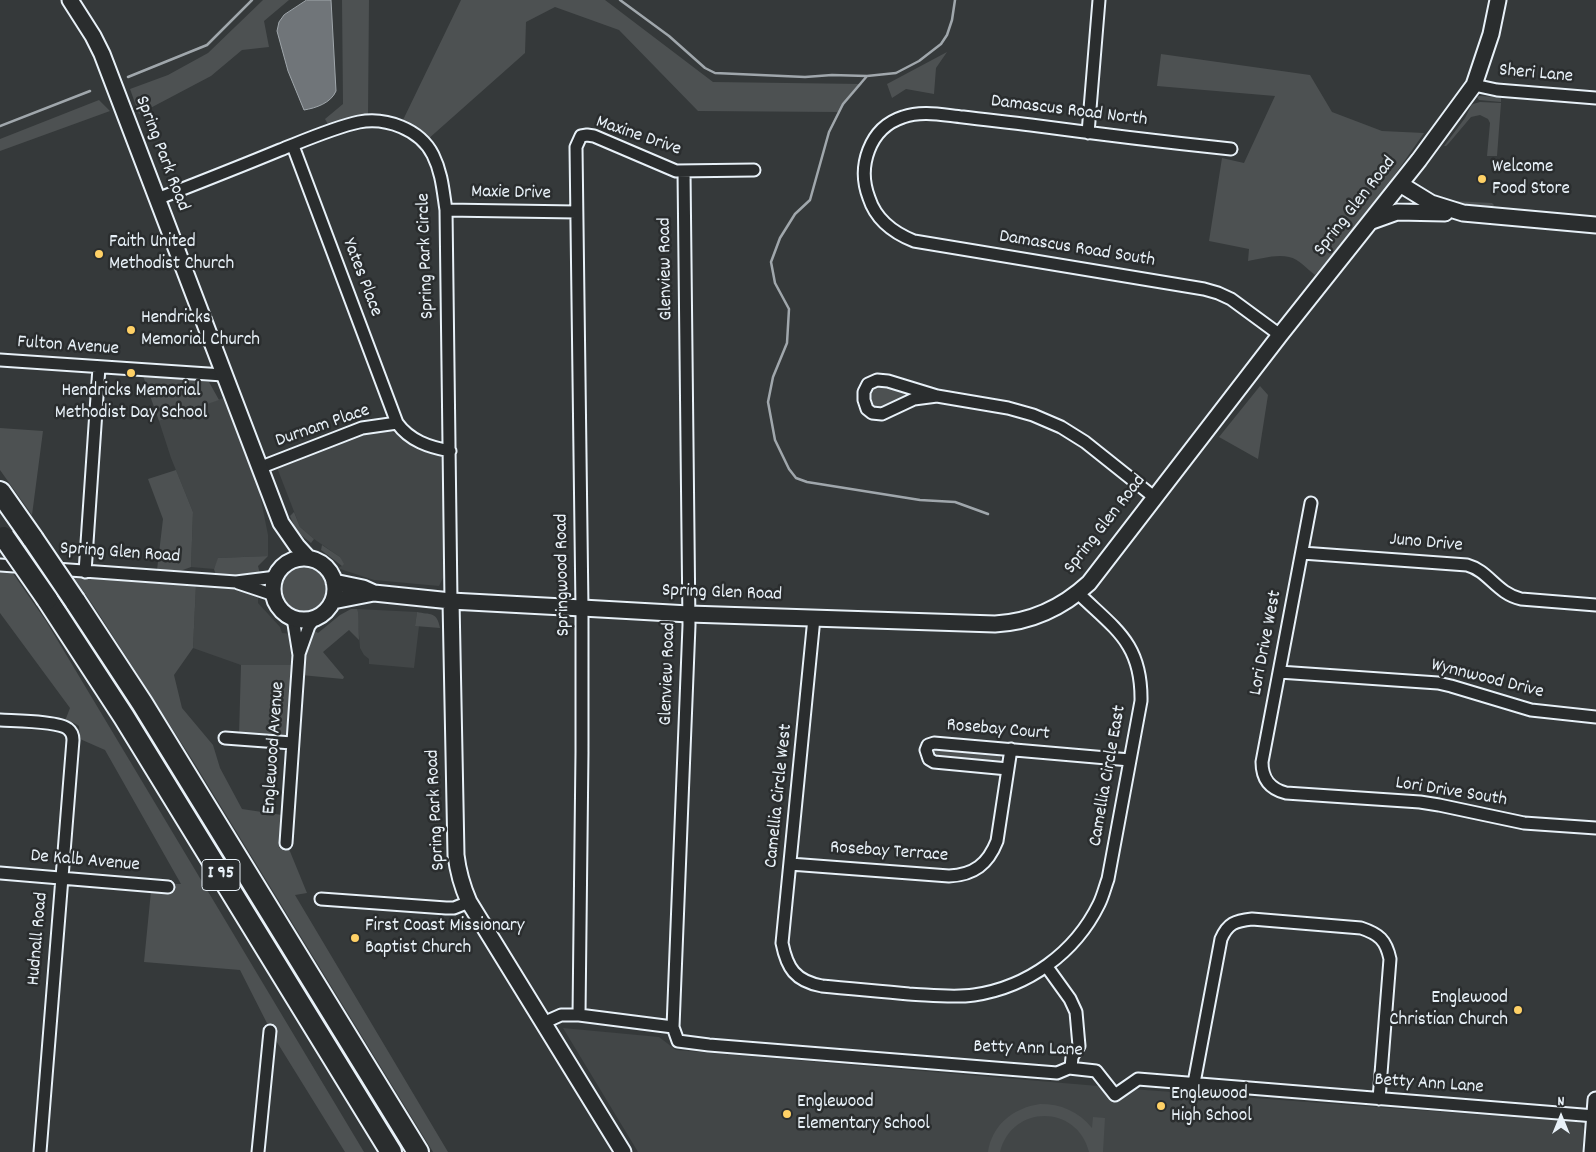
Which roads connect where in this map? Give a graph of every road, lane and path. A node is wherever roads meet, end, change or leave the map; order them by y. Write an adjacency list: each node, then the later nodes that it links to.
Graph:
1 (70, 0): 13 (street, Spring Park Road)
2 (1099, 0): 6 (street)
3 (1498, 0): 4 (street, Spring Glen Road)
4 (1474, 86): 5 (street, Sheri Lane); 12 (street, Spring Glen Road)
5 (1596, 98)
6 (1088, 133): 9 (street, Damascus Road North); 14 (street, Damascus Road North)
7 (580, 136): 11 (street, Maxine Drive); 16 (street, Springwood Road)
8 (293, 146): 13 (street, Spring Park Circle); 15 (street, Spring Park Circle); 25 (street, Yates Place)
9 (1231, 150)
10 (754, 170): 11 (street, Maxine Drive)
11 (684, 171): 48 (street, Glenview Road)
12 (1400, 184): 17 (street); 18 (street, Spring Glen Road)
13 (157, 199): 23 (street, Spring Park Road)
14 (871, 204): 20 (street, Damascus Road South)
15 (446, 210): 16 (street, Maxie Drive); 26 (street, Spring Park Circle)
16 (576, 212): 47 (street, Springwood Road)
17 (1463, 213): 18 (street); 19 (street)
18 (1371, 222): 20 (street, Spring Glen Road)
19 (1596, 225)
20 (1280, 335): 29 (street, Spring Glen Road)
21 (0, 360): 22 (street, Fulton Avenue)
22 (99, 367): 23 (street, Fulton Avenue); 37 (street)
23 (223, 375): 27 (street, Spring Park Road)
24 (937, 396): 24 (street); 29 (street)
25 (396, 423): 26 (street, Durnam Place); 27 (street, Durnam Place)
26 (450, 451): 45 (street, Spring Park Circle)
27 (259, 468): 31 (street, Spring Park Road)
28 (0, 492): 84 (highway, I 95, bridge)
29 (1154, 497): 42 (street, Spring Glen Road)
30 (1311, 503): 33 (street, Lori Drive West)
31 (281, 523): 34 (street, Spring Park Road); 35 (street, Spring Park Road)
32 (2, 534): 83 (highway, I 95, bridge)
33 (1302, 553): 46 (street, Juno Drive); 53 (street, Lori Drive West)
34 (308, 558): 35 (street); 40 (street)
35 (286, 564): 38 (street)
36 (0, 565): 37 (street, Spring Glen Road)
37 (84, 572): 39 (street, Spring Glen Road)
38 (276, 577): 39 (street, Spring Glen Road); 43 (street)
39 (236, 582): 43 (street, Spring Glen Road)
40 (334, 582): 41 (street, Spring Glen Road); 44 (street)
41 (374, 593): 44 (street, Spring Glen Road); 45 (street, Spring Glen Road)
42 (1078, 593): 51 (street, Spring Glen Road); 59 (street, Camellia Circle East)
43 (274, 596): 49 (street)
44 (333, 601): 50 (street)
45 (451, 601): 47 (street, Spring Glen Road); 69 (street, Spring Park Road)
46 (1596, 605)
47 (582, 608): 48 (street, Spring Glen Road); 72 (street, Springwood Road)
48 (689, 614): 51 (street, Spring Glen Road); 74 (street, Glenview Road)
49 (293, 618): 50 (street); 52 (street, Englewood Avenue)
50 (315, 618): 52 (street, Englewood Avenue)
51 (814, 618): 64 (street, Camellia Circle West)
52 (299, 655): 57 (street, Englewood Avenue)
53 (1279, 672): 54 (street, Wynnwood Drive); 61 (street, Lori Drive West)
54 (1596, 717)
55 (0, 720): 66 (street, Hudnall Road)
56 (225, 738): 57 (street)
57 (292, 743): 63 (street, Englewood Avenue)
58 (1011, 749): 59 (street, Rosebay Court); 60 (street, Rosebay Terrace); 60 (street, Rosebay Court)
59 (1130, 760): 70 (street, Camellia Circle East)
60 (1008, 768): 64 (street, Rosebay Terrace)
61 (1271, 786): 62 (street, Lori Drive South)
62 (1596, 828)
63 (286, 843)
64 (790, 864): 71 (street, Camellia Circle West)
65 (0, 873): 66 (street, De Kalb Avenue)
66 (62, 878): 67 (street, De Kalb Avenue); 81 (street, Hudnall Road)
67 (168, 886)
68 (321, 899): 69 (street)
69 (469, 902): 73 (street, Spring Park Road)
70 (1047, 967): 71 (street, Camellia Circle East); 76 (street)
71 (795, 974)
72 (579, 1016): 73 (street); 74 (street)
73 (543, 1023): 85 (street, Spring Park Road)
74 (673, 1027): 76 (street, Betty Ann Lane)
75 (270, 1031): 82 (street)
76 (1071, 1068): 77 (street, Betty Ann Lane)
77 (1194, 1083): 78 (street, Betty Ann Lane); 78 (street)
78 (1379, 1099): 80 (street, Betty Ann Lane)
79 (1596, 1100): 80 (street)
80 (1595, 1116): 86 (street)
81 (40, 1152)
82 (258, 1152)
83 (391, 1152)
84 (418, 1152)
85 (623, 1152)
86 (1592, 1152)

